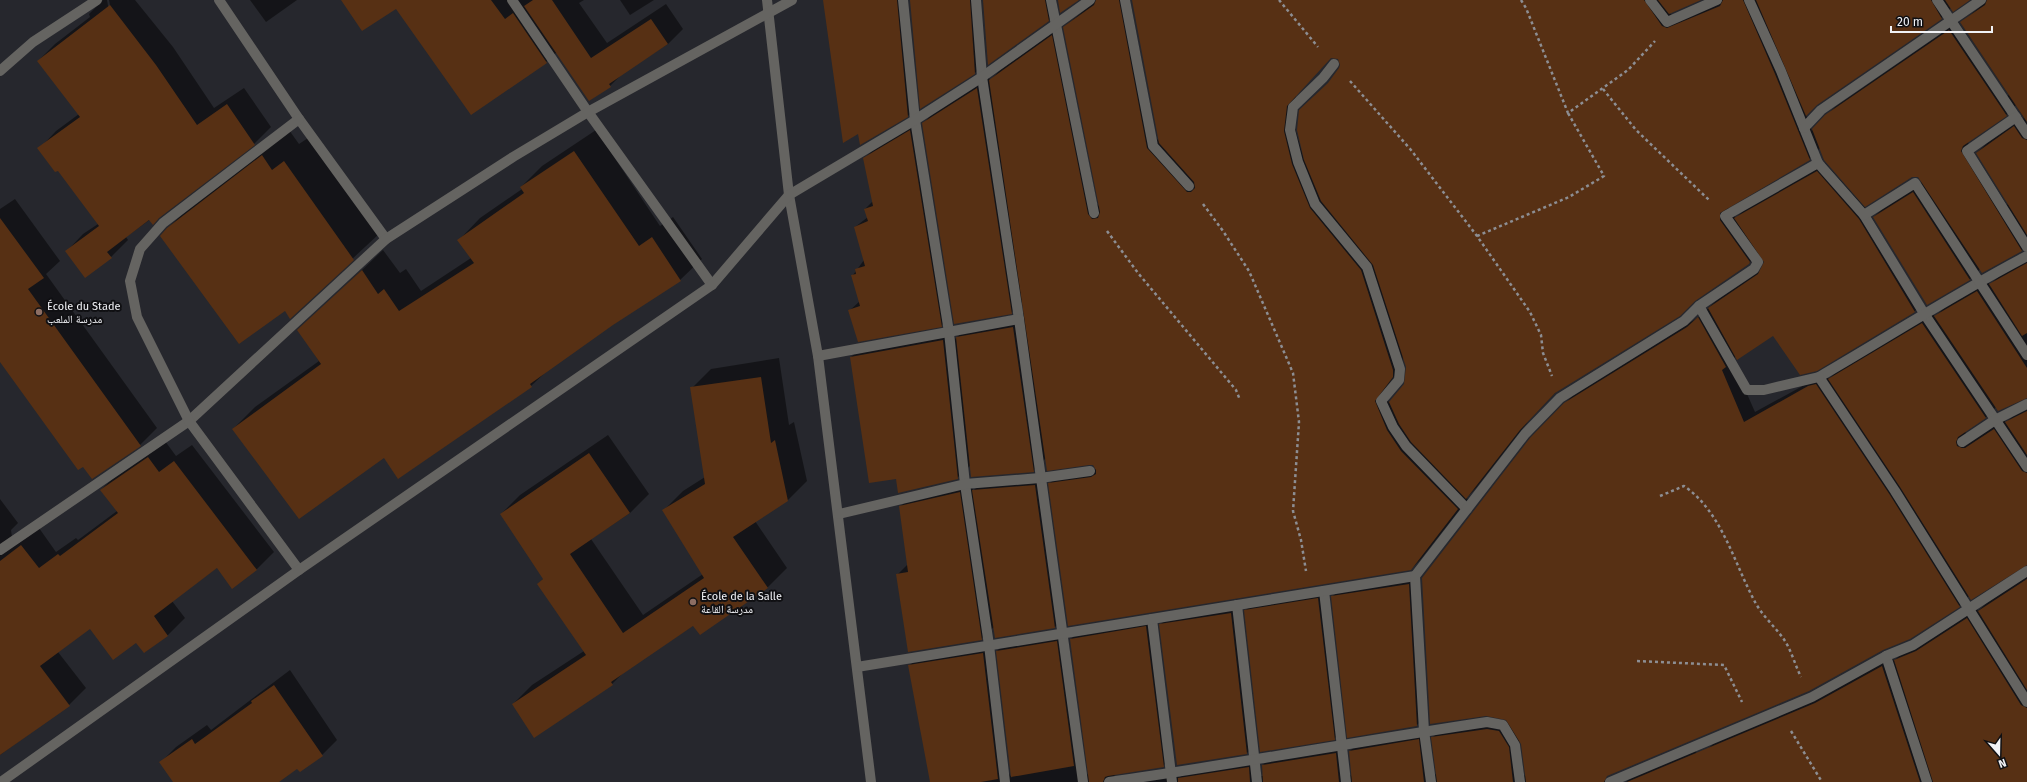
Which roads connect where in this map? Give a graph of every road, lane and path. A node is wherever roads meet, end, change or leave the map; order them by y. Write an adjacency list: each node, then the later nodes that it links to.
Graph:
1 (97, 0): 23 (street)
2 (219, 0): 29 (street)
3 (512, 0): 26 (street)
4 (767, 0): 18 (street)
5 (792, 0): 18 (street)
6 (903, 0): 30 (street)
7 (976, 0): 24 (street)
8 (1051, 0): 21 (street)
9 (1090, 0): 21 (street)
10 (1125, 0): 34 (street)
11 (1279, 0): 22 (path)
12 (1521, 0): 27 (path)
13 (1650, 0): 20 (street)
14 (1717, 0): 20 (street)
15 (1749, 0): 31 (street)
16 (1937, 0): 19 (street)
17 (1981, 0): 19 (street)
18 (769, 12): 26 (street); 35 (street)
19 (1951, 21): 28 (street); 31 (street)
20 (1667, 22): 25 (path)
21 (1054, 25): 24 (street); 36 (street)
22 (1334, 64): 39 (path); 63 (street)
23 (0, 71)
24 (982, 77): 30 (street); 47 (street)
25 (1603, 89): 27 (path); 38 (path)
26 (588, 112): 40 (street); 44 (street)
27 (1568, 113): 39 (path)
28 (2016, 117): 32 (street); 41 (street)
29 (299, 119): 40 (street); 56 (street)
30 (915, 120): 35 (street); 48 (street)
31 (1804, 128): 33 (street)
32 (2027, 134)
33 (1818, 163): 37 (street); 38 (street)
34 (1189, 186): 70 (path)
35 (789, 195): 44 (street); 50 (street)
36 (1094, 212): 53 (path)
37 (1864, 215): 43 (street); 46 (street)
38 (1725, 216): 45 (street)
39 (1477, 236): 52 (path)
40 (386, 239): 56 (street)
41 (2027, 247)
42 (2027, 256): 43 (street)
43 (1978, 282): 46 (street); 49 (street)
44 (712, 285): 66 (street)
45 (1699, 306): 51 (street); 52 (street)
46 (1925, 315): 51 (street); 55 (street)
47 (1019, 319): 48 (street); 60 (street)
48 (949, 332): 50 (street); 61 (street)
49 (2027, 355)
50 (818, 356): 64 (street)
51 (1819, 377): 72 (street)
52 (1560, 398): 63 (street)
53 (1240, 400)
54 (2027, 404): 55 (street)
55 (1995, 420): 57 (street); 58 (street)
56 (189, 421): 65 (street); 66 (street)
57 (1962, 442)
58 (2027, 467)
59 (1090, 471): 60 (street)
60 (1040, 478): 61 (street); 74 (street)
61 (965, 484): 64 (street); 75 (street)
62 (1660, 496): 79 (path)
63 (1467, 509): 68 (street)
64 (838, 514): 78 (street)
65 (0, 550)
66 (299, 570): 87 (street)
67 (2027, 571): 72 (street)
68 (1415, 576): 69 (street); 83 (street)
69 (1324, 591): 70 (street); 84 (street)
70 (1309, 593): 71 (street)
71 (1237, 605): 73 (street); 85 (street)
72 (1969, 609): 76 (street); 80 (street)
73 (1152, 619): 74 (street); 86 (street)
74 (1063, 633): 75 (street); 90 (street)
75 (989, 645): 78 (street); 89 (street)
76 (1886, 656): 79 (street); 98 (street)
77 (1637, 661): 82 (path)
78 (857, 666): 88 (street)
79 (1812, 697): 81 (street)
80 (2027, 702)
81 (1778, 711): 82 (street); 97 (path)
82 (1752, 722): 96 (street)
83 (1424, 731): 84 (street); 94 (street); 95 (street)
84 (1341, 744): 85 (street); 93 (street)
85 (1255, 760): 86 (street); 92 (street)
86 (1171, 778): 91 (street)
87 (1, 782)
88 (871, 782)
89 (1005, 782)
90 (1083, 782)
91 (1109, 782)
92 (1258, 782)
93 (1346, 782)
94 (1431, 782)
95 (1520, 782)
96 (1610, 782)
97 (1822, 782)
98 (1928, 782)

